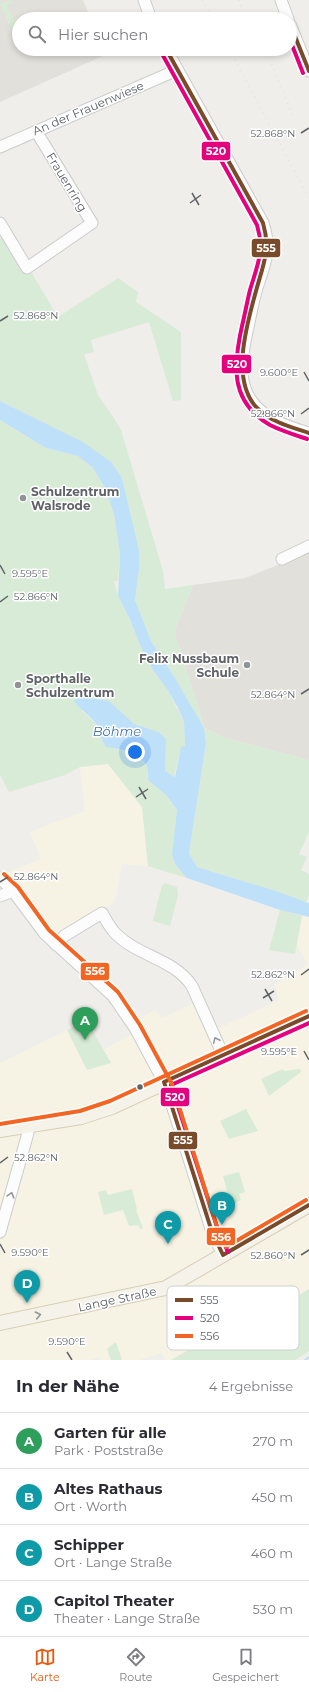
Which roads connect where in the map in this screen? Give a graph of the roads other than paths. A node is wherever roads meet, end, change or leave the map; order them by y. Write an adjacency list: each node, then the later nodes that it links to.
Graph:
1 (144, 0): 3 (street)
2 (281, 0): 4 (street)
3 (148, 12)
4 (285, 12)
5 (297, 41): 8 (street)
6 (170, 56): 7 (street)
7 (177, 70): 9 (street, An der Frauenwiese); 12 (street)
8 (309, 71)
9 (36, 131): 10 (street, An der Frauenwiese); 11 (street, Frauenring)
10 (0, 147)
11 (0, 223)
12 (309, 433)
13 (309, 546): 14 (street)
14 (282, 559)
15 (0, 878): 16 (street)
16 (13, 891): 17 (street); 18 (street)
17 (0, 896)
18 (56, 945): 20 (street, one-way to 18); 21 (street)
19 (309, 1016): 20 (main road)
20 (223, 1055): 21 (main road)
21 (164, 1082): 22 (main road); 26 (street)
22 (27, 1126): 23 (main road); 25 (street, one-way to 22)
23 (0, 1130)
24 (309, 1205): 26 (main road, Lange Straße)
25 (0, 1232)
26 (223, 1255): 28 (main road, Lange Straße, one-way to 26)
27 (167, 1286): 29 (main road, Lange Straße, one-way to 27)
28 (167, 1286)
29 (0, 1324)

